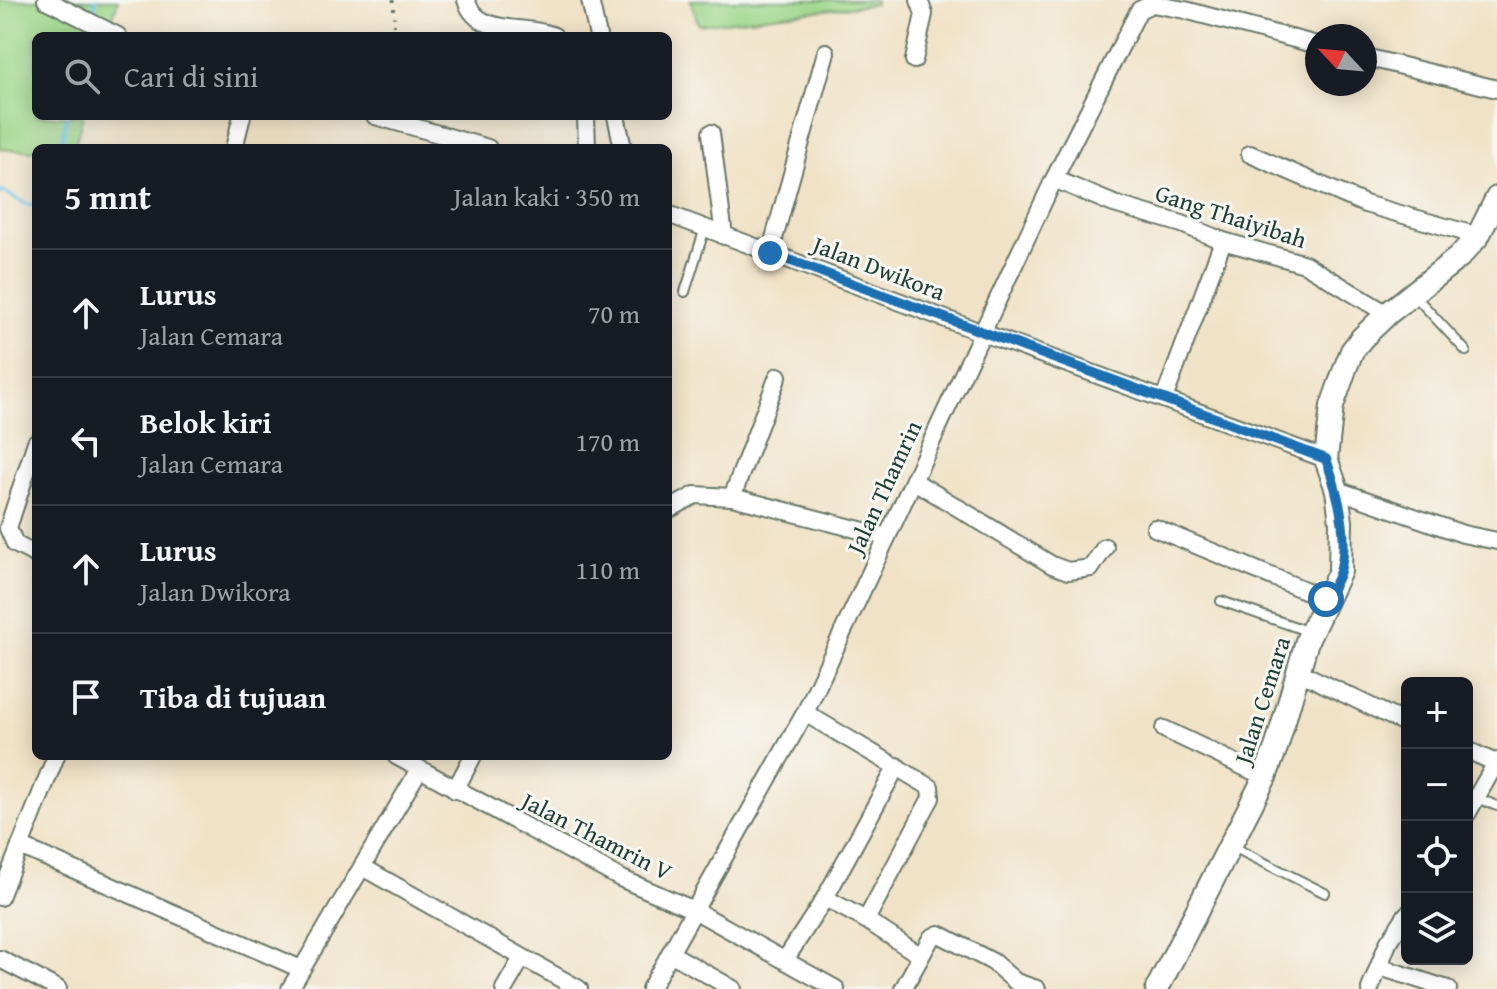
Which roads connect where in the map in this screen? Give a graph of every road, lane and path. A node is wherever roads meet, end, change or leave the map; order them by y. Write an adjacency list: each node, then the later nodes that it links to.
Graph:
1 (46, 0): 8 (street)
2 (393, 0): 9 (path)
3 (466, 0): 10 (street)
4 (590, 0): 11 (street)
5 (919, 0): 14 (street)
6 (1148, 2): 7 (street, Jalan Thamrin); 27 (street, Jalan Thamrin)
7 (1185, 5): 12 (street, Jalan Thamrin)
8 (110, 32)
9 (395, 32)
10 (544, 32)
11 (597, 32)
12 (1305, 41)
13 (826, 52): 34 (street)
14 (914, 60)
15 (1377, 60): 16 (street)
16 (1497, 89)
17 (241, 120): 22 (street)
18 (389, 120): 23 (street)
19 (586, 120): 24 (street)
20 (617, 120): 25 (street)
21 (711, 133): 31 (street)
22 (235, 144)
23 (474, 144)
24 (587, 144)
25 (622, 144)
26 (1250, 154): 32 (street)
27 (1054, 179): 33 (street, Gang Thaiyibah); 38 (street, Jalan Thamrin)
28 (1497, 198): 32 (street, Jalan Cemara)
29 (672, 216): 30 (street, Jalan Dwikora)
30 (705, 228): 31 (street, Jalan Dwikora); 35 (lane)
31 (724, 236): 34 (street, Jalan Dwikora)
32 (1478, 236): 36 (street, Jalan Cemara)
33 (1223, 241): 37 (street, Gang Thaiyibah); 41 (street)
34 (770, 253): 38 (street, Jalan Dwikora)
35 (685, 292)
36 (1414, 294): 37 (street, Jalan Cemara); 39 (lane)
37 (1387, 314): 43 (street, Jalan Cemara)
38 (983, 333): 41 (street); 44 (street, Jalan Thamrin)
39 (1466, 351)
40 (778, 376): 46 (street)
41 (1164, 399): 43 (street)
42 (32, 454): 52 (street)
43 (1326, 459): 45 (street, Jalan Cemara)
44 (914, 481): 49 (street, Jalan Thamrin); 51 (street)
45 (1337, 490): 50 (street); 53 (street, Jalan Cemara)
46 (732, 497): 47 (street); 49 (street)
47 (672, 508)
48 (1155, 528): 53 (street)
49 (887, 537): 57 (street, Jalan Thamrin)
50 (1497, 541)
51 (1105, 547)
52 (32, 553)
53 (1326, 599): 55 (street, Jalan Cemara)
54 (1221, 601): 55 (lane)
55 (1311, 632): 56 (street, Jalan Cemara)
56 (1297, 671): 58 (street); 67 (street, Jalan Cemara)
57 (805, 713): 65 (street); 78 (street, Jalan Thamrin)
58 (1401, 721)
59 (1164, 729): 67 (street)
60 (1473, 752): 64 (street)
61 (54, 760): 73 (street)
62 (403, 760): 66 (street, Jalan Thamrin V)
63 (471, 760): 68 (street)
64 (1496, 762): 69 (street)
65 (897, 766): 77 (street); 79 (street)
66 (419, 770): 68 (street, Jalan Thamrin V); 74 (street)
67 (1265, 777): 72 (street, Jalan Cemara)
68 (455, 790): 78 (street, Jalan Thamrin V)
69 (1476, 798): 70 (street); 71 (lane)
70 (1473, 803)
71 (1497, 807)
72 (1229, 845): 75 (lane); 96 (street, Jalan Cemara)
73 (20, 846): 76 (street); 87 (street)
74 (364, 868): 83 (street); 87 (street)
75 (1325, 893)
76 (0, 897)
77 (825, 898): 79 (street); 85 (street)
78 (694, 910): 81 (street, Jalan Thamrin); 85 (street, Jalan Thamrin V)
79 (866, 920): 82 (street)
80 (1401, 923): 86 (street)
81 (670, 953): 91 (street, Jalan Thamrin); 92 (street)
82 (921, 956): 94 (street); 95 (street)
83 (522, 958): 89 (street); 90 (street)
84 (0, 959): 88 (street)
85 (785, 960): 93 (street, Jalan Thamrin V)
86 (1380, 967): 97 (street); 98 (street)
87 (297, 982)
88 (58, 989)
89 (504, 989)
90 (579, 989)
91 (650, 989)
92 (733, 989)
93 (836, 989)
94 (903, 989)
95 (1037, 989)
96 (1158, 989)
97 (1370, 989)
98 (1448, 989)

